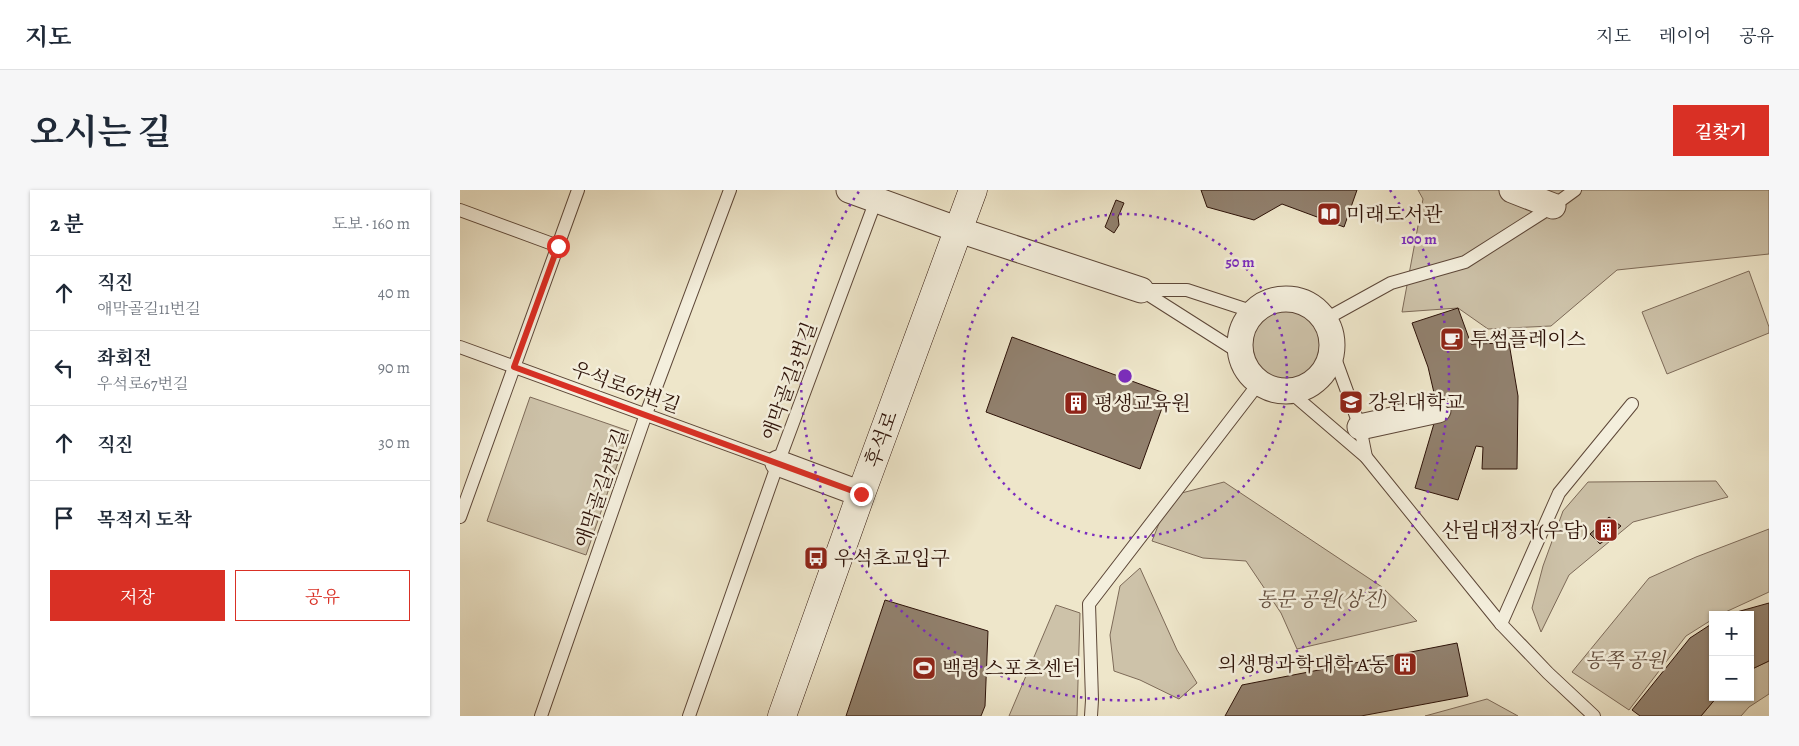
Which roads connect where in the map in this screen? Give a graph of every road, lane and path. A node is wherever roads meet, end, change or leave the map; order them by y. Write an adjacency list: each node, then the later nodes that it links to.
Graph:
1 (578, 190): 11 (lane)
2 (730, 190): 23 (lane, 애막골길7번길)
3 (849, 190): 7 (street)
4 (973, 190): 10 (street, 후석로)
5 (1512, 190): 8 (street)
6 (1575, 190): 8 (lane)
7 (878, 195): 10 (street); 26 (lane, 애막골길3번길)
8 (1553, 206): 14 (lane)
9 (460, 210): 11 (lane)
10 (959, 230): 12 (street); 27 (street, 후석로)
11 (558, 246): 18 (lane)
12 (1141, 290): 13 (lane); 17 (lane)
13 (1254, 312): 14 (street); 17 (street)
14 (1324, 320): 16 (street)
15 (460, 348): 18 (lane, 우석로67번길)
16 (1332, 350): 20 (street); 24 (lane)
17 (1240, 353): 19 (street)
18 (514, 367): 23 (lane, 우석로67번길); 28 (lane)
19 (1259, 383): 20 (street); 33 (lane)
20 (1289, 391): 25 (lane)
21 (1632, 404): 29 (lane)
22 (1438, 410): 24 (street)
23 (646, 414): 26 (lane, 우석로67번길); 30 (lane, 애막골길7번길)
24 (1360, 427): 25 (lane)
25 (1366, 456): 29 (lane)
26 (778, 463): 27 (street); 31 (lane, 애막골길3번길)
27 (861, 494): 32 (street, 후석로)
28 (460, 517)
29 (1501, 624): 34 (lane)
30 (541, 716)
31 (689, 716)
32 (782, 716)
33 (1091, 716)
34 (1594, 716)

